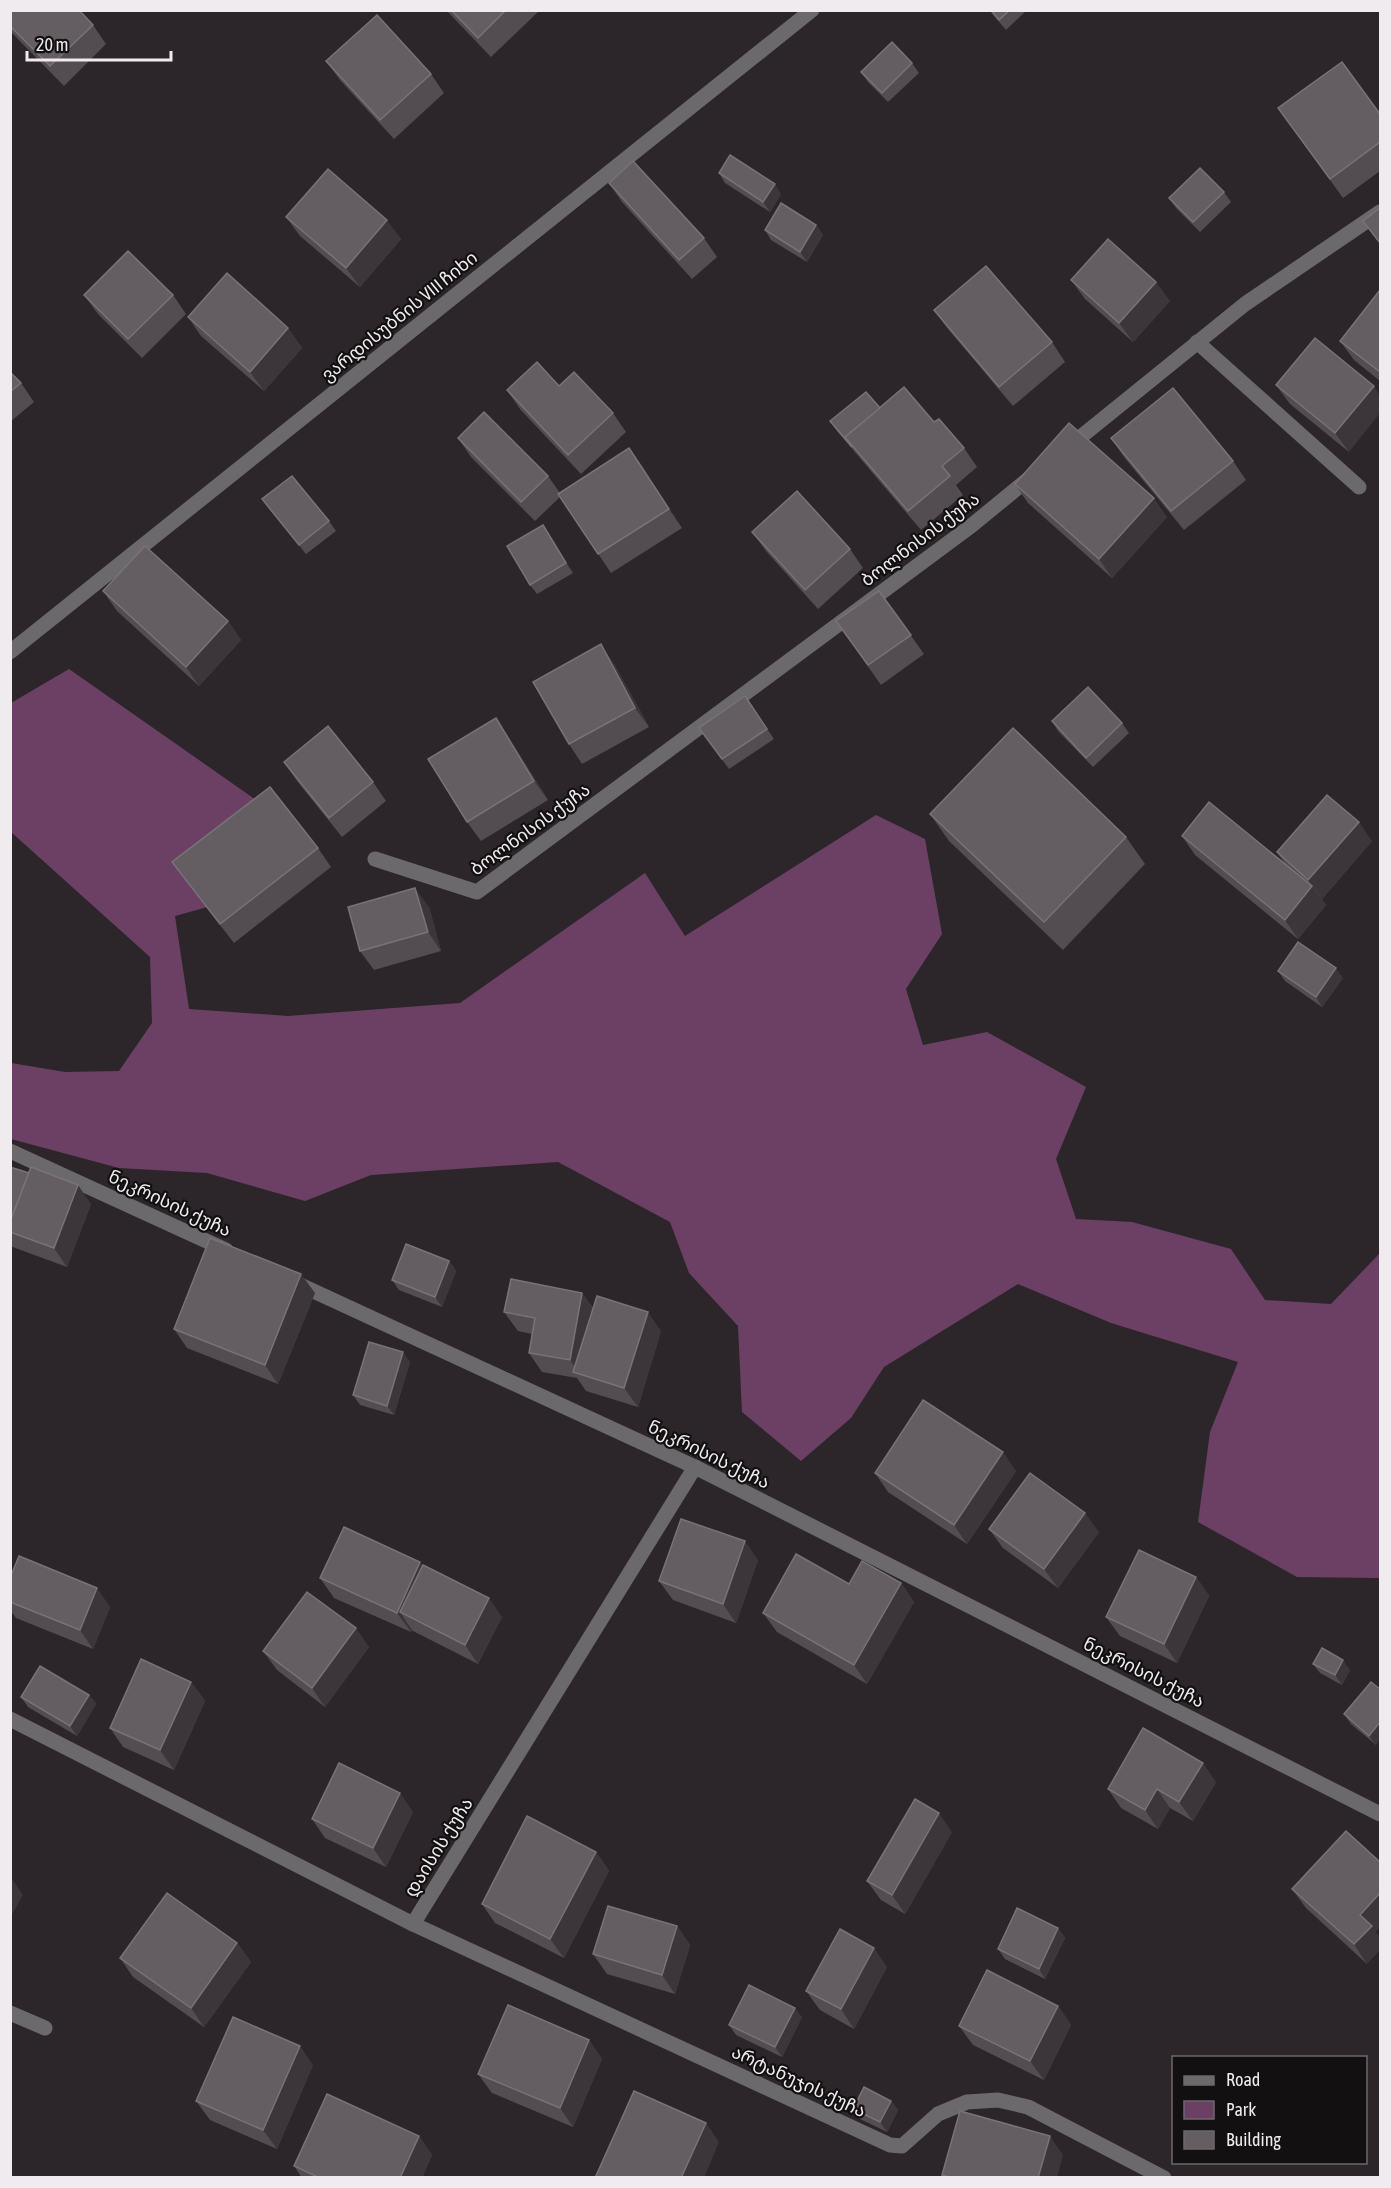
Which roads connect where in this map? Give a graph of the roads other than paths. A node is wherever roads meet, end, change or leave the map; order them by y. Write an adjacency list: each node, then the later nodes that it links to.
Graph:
1 (812, 10): 5 (street, ვარდისუბნის VIII ჩიხი)
2 (1380, 212): 3 (street, ბოლნისის ქუჩა)
3 (1197, 342): 4 (street); 6 (street, ბოლნისის ქუჩა)
4 (1359, 487)
5 (10, 652)
6 (375, 859)
7 (10, 1151): 8 (street, ნეკრისის ქუჩა)
8 (238, 1256)
9 (282, 1276): 10 (street, ნეკრისის ქუჩა)
10 (694, 1467): 12 (street, ნეკრისის ქუჩა); 13 (street, დაისის ქუჩა)
11 (10, 1719): 13 (street, დაისის ქუჩა)
12 (1380, 1814)
13 (413, 1924): 16 (street, არტანუჯის ქუჩა)
14 (10, 2013): 15 (street)
15 (45, 2028)
16 (1164, 2178)

